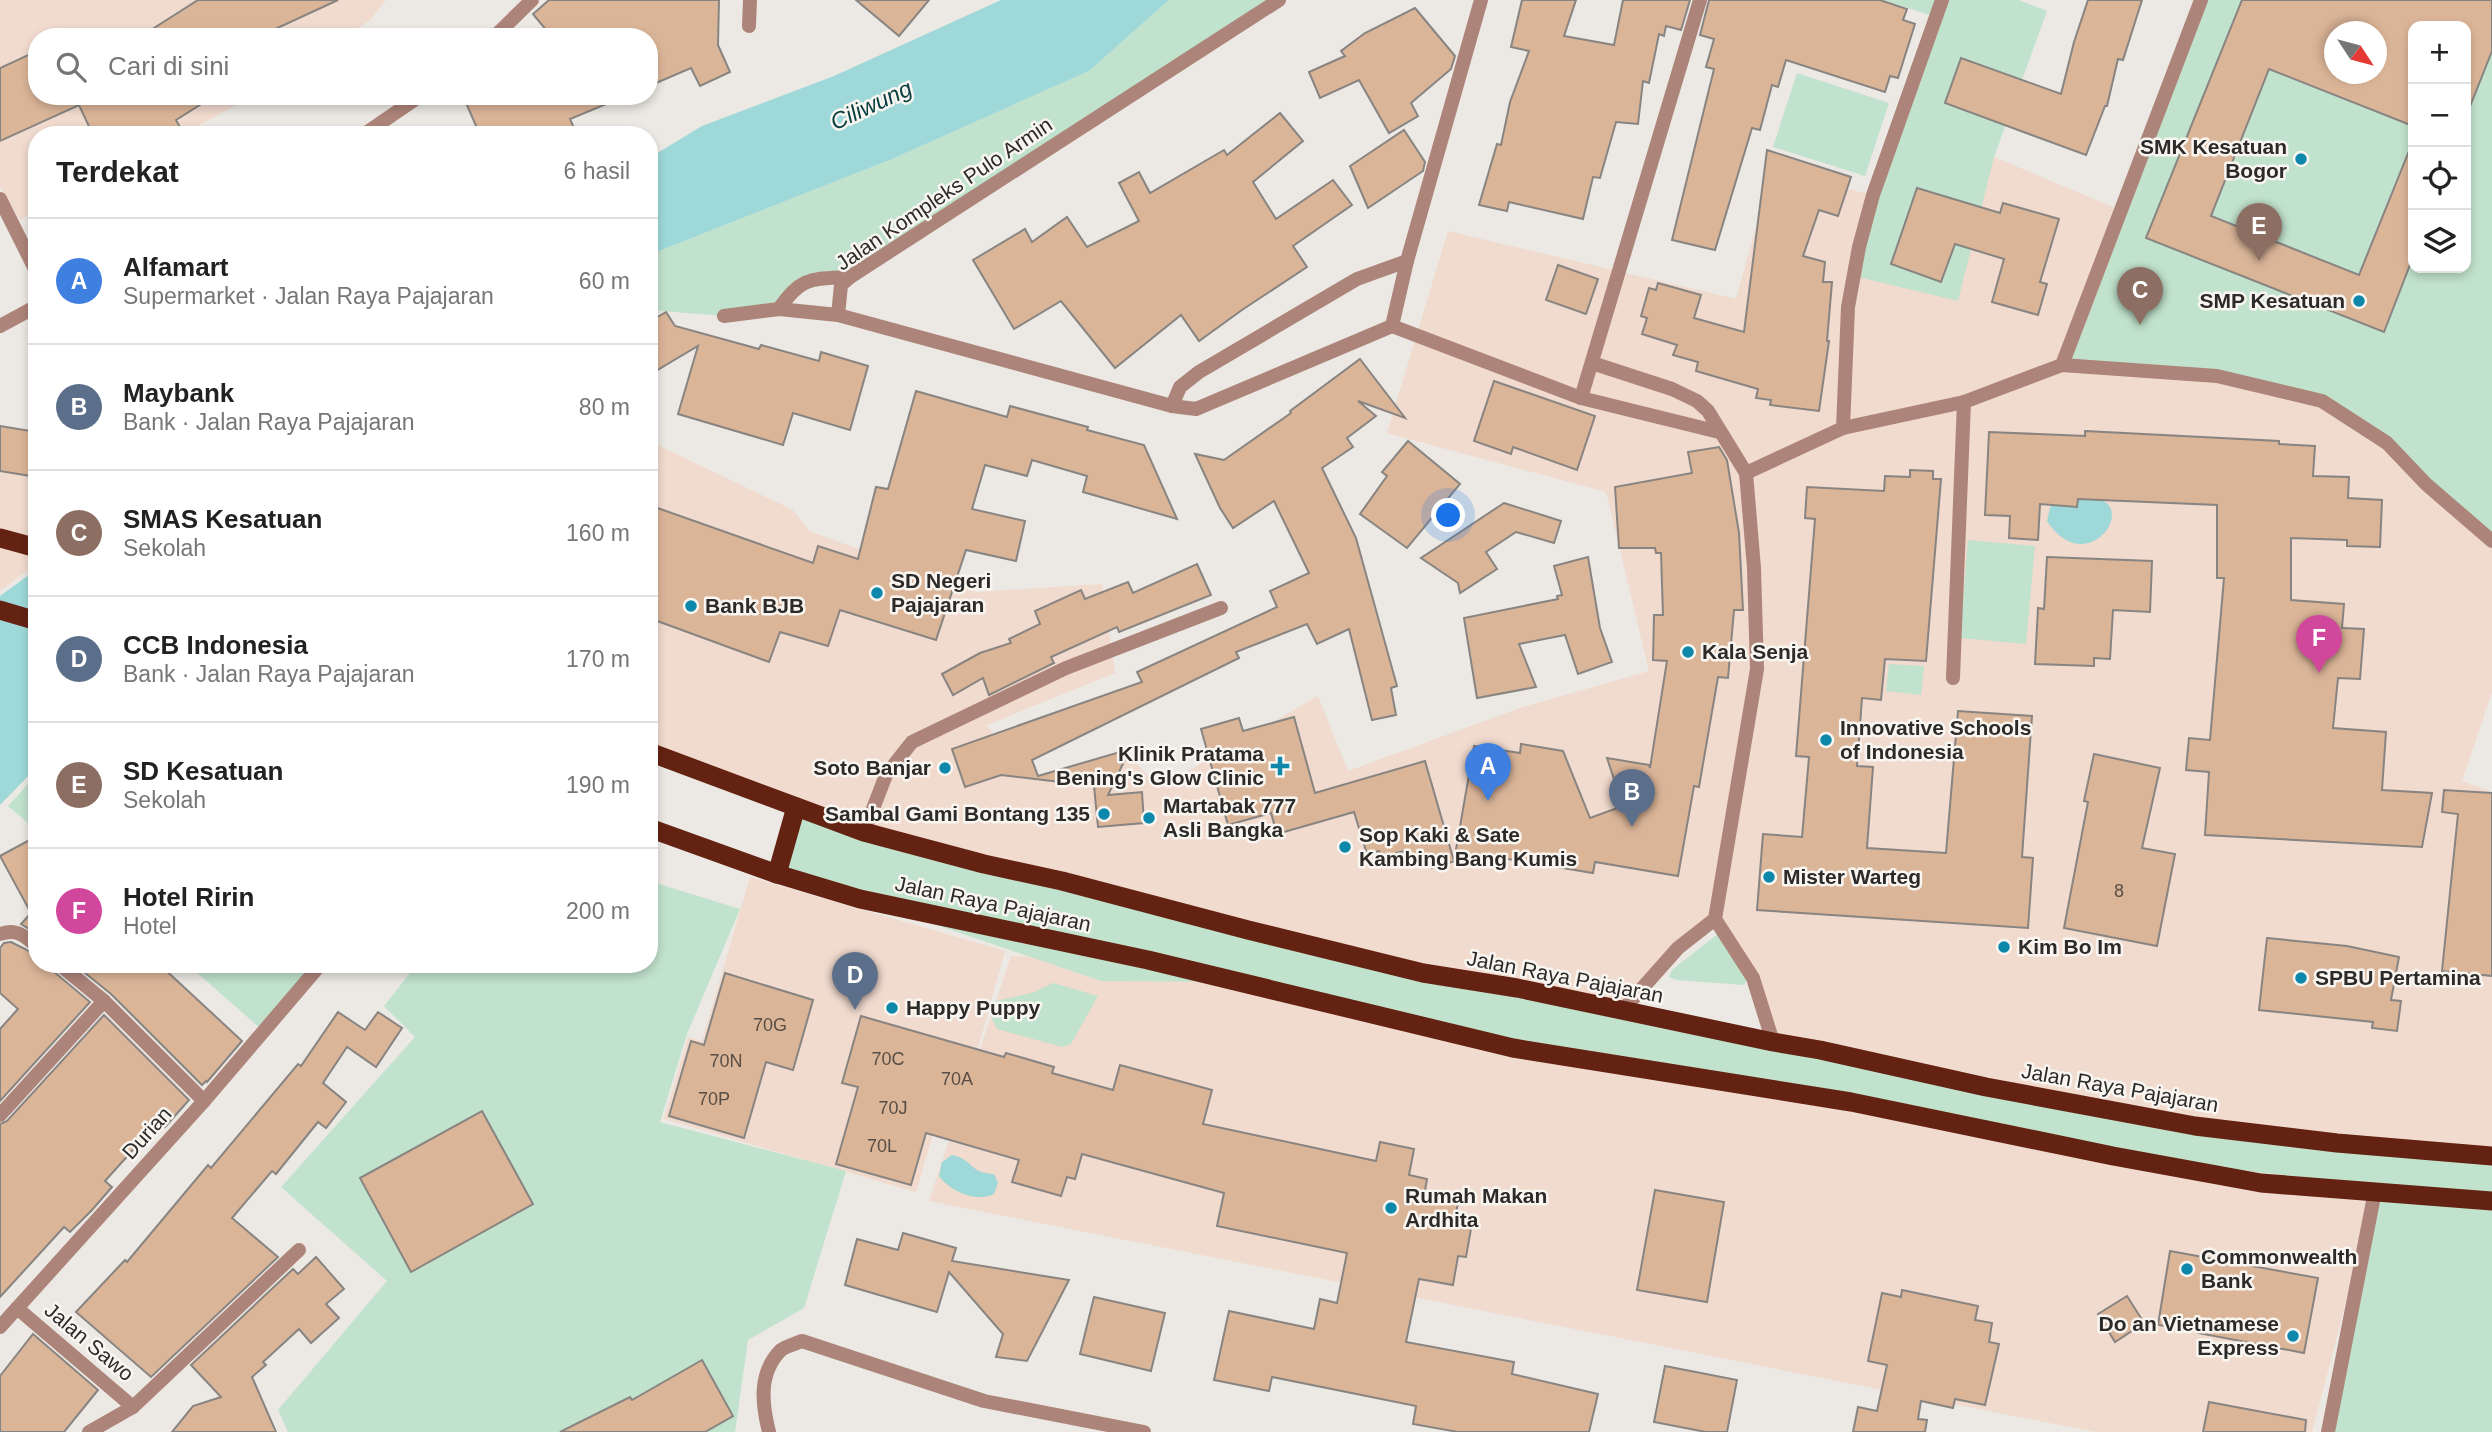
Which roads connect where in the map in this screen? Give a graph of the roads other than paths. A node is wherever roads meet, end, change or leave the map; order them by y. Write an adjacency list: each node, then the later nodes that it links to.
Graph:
1 (532, 0): 9 (street)
2 (750, 0): 8 (street)
3 (1279, 0): 15 (street, Jalan Kompleks Pulo Armin)
4 (1481, 0): 14 (street)
5 (1700, 0): 22 (street)
6 (1942, 0): 27 (street)
7 (2200, 0): 23 (street)
8 (749, 26)
9 (503, 28)
10 (407, 105): 11 (street)
11 (376, 126)
12 (0, 199): 13 (street)
13 (28, 255)
14 (1407, 261): 21 (street); 26 (street)
15 (850, 277): 16 (street); 18 (street, Jalan Kompleks Pulo Armin)
16 (779, 309): 18 (street); 19 (street)
17 (28, 311): 20 (street)
18 (838, 315): 26 (street)
19 (724, 316)
20 (0, 326)
21 (1392, 326): 24 (street); 26 (street)
22 (1592, 363): 24 (street); 28 (street)
23 (2062, 365): 25 (street); 31 (street)
24 (1581, 398): 28 (street)
25 (1964, 402): 27 (street); 36 (street)
26 (1172, 406)
27 (1843, 428): 29 (street)
28 (1719, 432): 29 (street)
29 (1746, 473): 42 (street)
30 (1, 538): 32 (highway)
31 (2492, 541)
32 (28, 546)
33 (1221, 608): 40 (street)
34 (0, 610): 35 (highway)
35 (28, 618)
36 (1953, 678)
37 (658, 755): 38 (highway, Jalan Raya Pajajaran)
38 (796, 807): 40 (highway, Jalan Raya Pajajaran); 41 (highway)
39 (658, 831): 41 (highway, Jalan Raya Pajajaran)
40 (864, 832): 48 (highway, Jalan Raya Pajajaran)
41 (777, 874): 53 (highway, Jalan Raya Pajajaran)
42 (1715, 919): 48 (street); 49 (street)
43 (5, 932): 44 (street)
44 (28, 939)
45 (70, 973): 47 (street)
46 (313, 973): 50 (street, Durian)
47 (104, 1001): 50 (street); 51 (street)
48 (1622, 1010): 49 (highway, Jalan Raya Pajajaran)
49 (1773, 1042): 52 (highway, Jalan Raya Pajajaran)
50 (204, 1101): 56 (street, Durian)
51 (0, 1115)
52 (2492, 1156)
53 (2375, 1191): 54 (highway, Jalan Raya Pajajaran); 62 (street)
54 (2492, 1200)
55 (299, 1250): 58 (street)
56 (17, 1308): 57 (street, Durian); 58 (street, Jalan Sawo)
57 (0, 1327)
58 (133, 1407): 59 (street)
59 (89, 1432)
60 (769, 1432): 61 (street)
61 (1144, 1432)
62 (2328, 1432)

